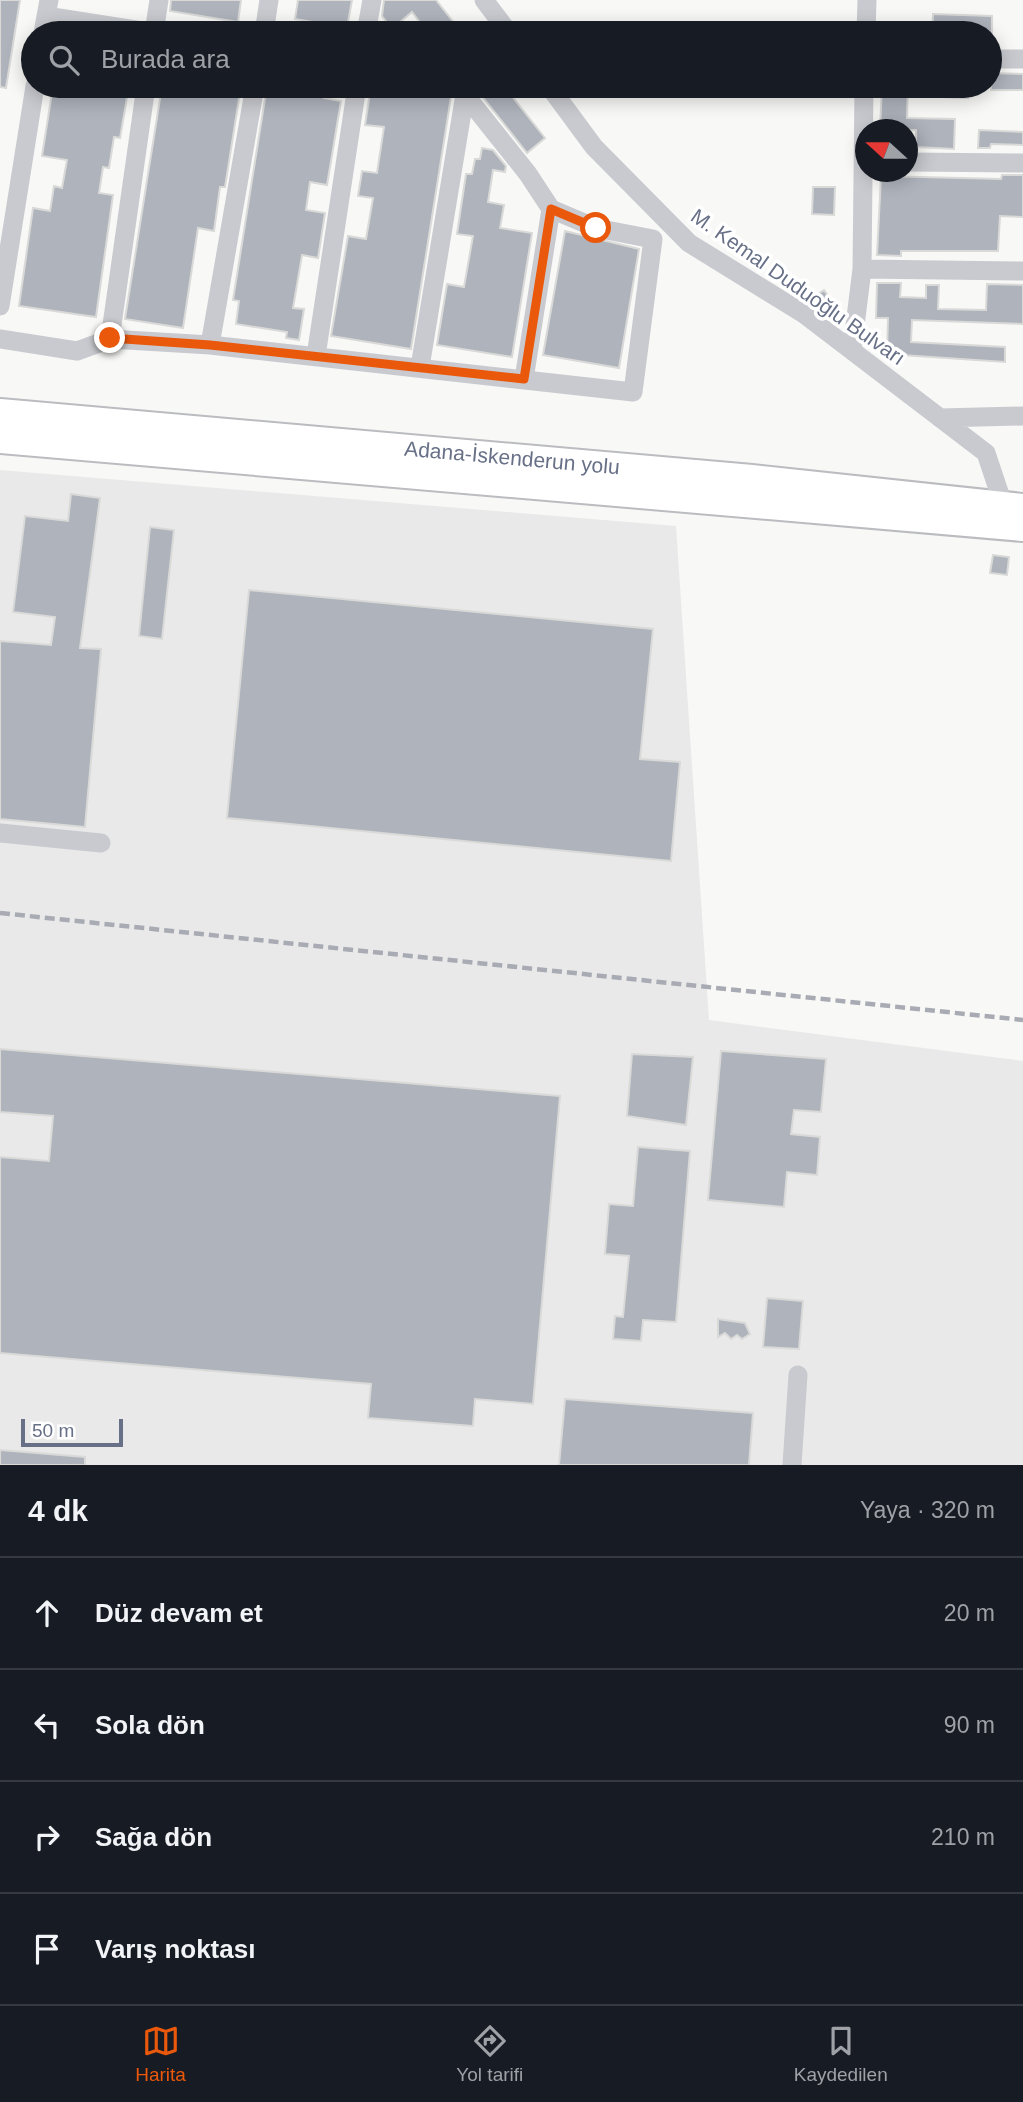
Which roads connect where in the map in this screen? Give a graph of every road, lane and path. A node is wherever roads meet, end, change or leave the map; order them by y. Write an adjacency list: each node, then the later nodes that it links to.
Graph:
1 (159, 0): 8 (street)
2 (270, 0): 9 (street)
3 (372, 0): 10 (street)
4 (484, 0): 11 (street)
5 (867, 0): 12 (street)
6 (46, 17): 7 (street)
7 (73, 21)
8 (156, 21)
9 (266, 21)
10 (368, 21)
11 (500, 21)
12 (866, 21)
13 (1002, 59): 14 (street)
14 (1023, 59)
15 (33, 98): 30 (street)
16 (144, 98): 31 (street)
17 (253, 98): 33 (street)
18 (355, 98): 35 (street)
19 (461, 98): 36 (street)
20 (468, 98): 27 (street)
21 (557, 98): 34 (street, M. Kemal Duduoğlu Bulvarı)
22 (864, 98): 23 (street)
23 (864, 119)
24 (918, 162): 25 (street)
25 (1023, 163)
26 (864, 182): 28 (street)
27 (551, 209): 37 (street); 37 (street)
28 (863, 269): 29 (street); 34 (street)
29 (1023, 271)
30 (0, 306)
31 (110, 338): 32 (street); 33 (street)
32 (0, 339)
33 (210, 345): 35 (street)
34 (852, 350): 40 (street, M. Kemal Duduoğlu Bulvarı)
35 (316, 355): 36 (street)
36 (420, 367): 37 (street)
37 (524, 379)
38 (0, 413): 42 (highway, Adana-İskenderun yolu)
39 (1023, 416): 40 (street)
40 (940, 418): 43 (street, M. Kemal Duduoğlu Bulvarı)
41 (0, 439): 42 (highway)
42 (699, 488): 43 (highway)
43 (1013, 517)
44 (0, 832): 45 (street)
45 (101, 843)
46 (798, 1375): 47 (street)
47 (792, 1465)

